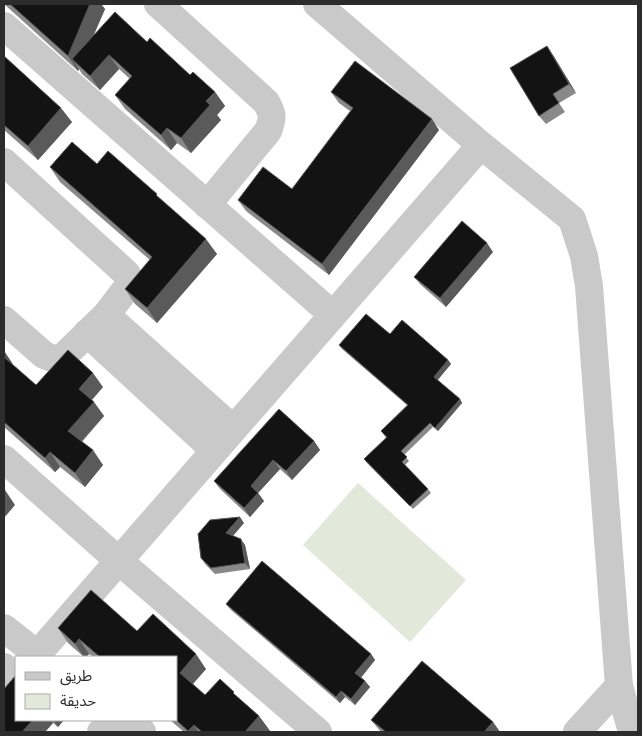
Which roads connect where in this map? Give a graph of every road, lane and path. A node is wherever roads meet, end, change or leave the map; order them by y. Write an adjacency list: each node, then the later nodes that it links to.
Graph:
1 (158, 4): 6 (street)
2 (317, 4): 4 (street)
3 (4, 26): 6 (street)
4 (481, 145): 7 (street); 19 (street)
5 (4, 162): 9 (street)
6 (207, 205): 7 (street)
7 (333, 315): 10 (street)
8 (4, 320): 9 (street)
9 (96, 324): 10 (street); 11 (street)
10 (233, 429): 11 (street)
11 (214, 450): 13 (street)
12 (4, 459): 13 (street)
13 (119, 561): 15 (street); 25 (street)
14 (4, 628): 15 (street)
15 (43, 654)
16 (4, 667): 17 (street)
17 (15, 677)
18 (15, 679): 20 (street)
19 (619, 686): 26 (street); 27 (street)
20 (4, 692)
21 (111, 721): 23 (street)
22 (129, 721): 24 (street)
23 (101, 732)
24 (142, 732)
25 (318, 732)
26 (577, 732)
27 (632, 732)

